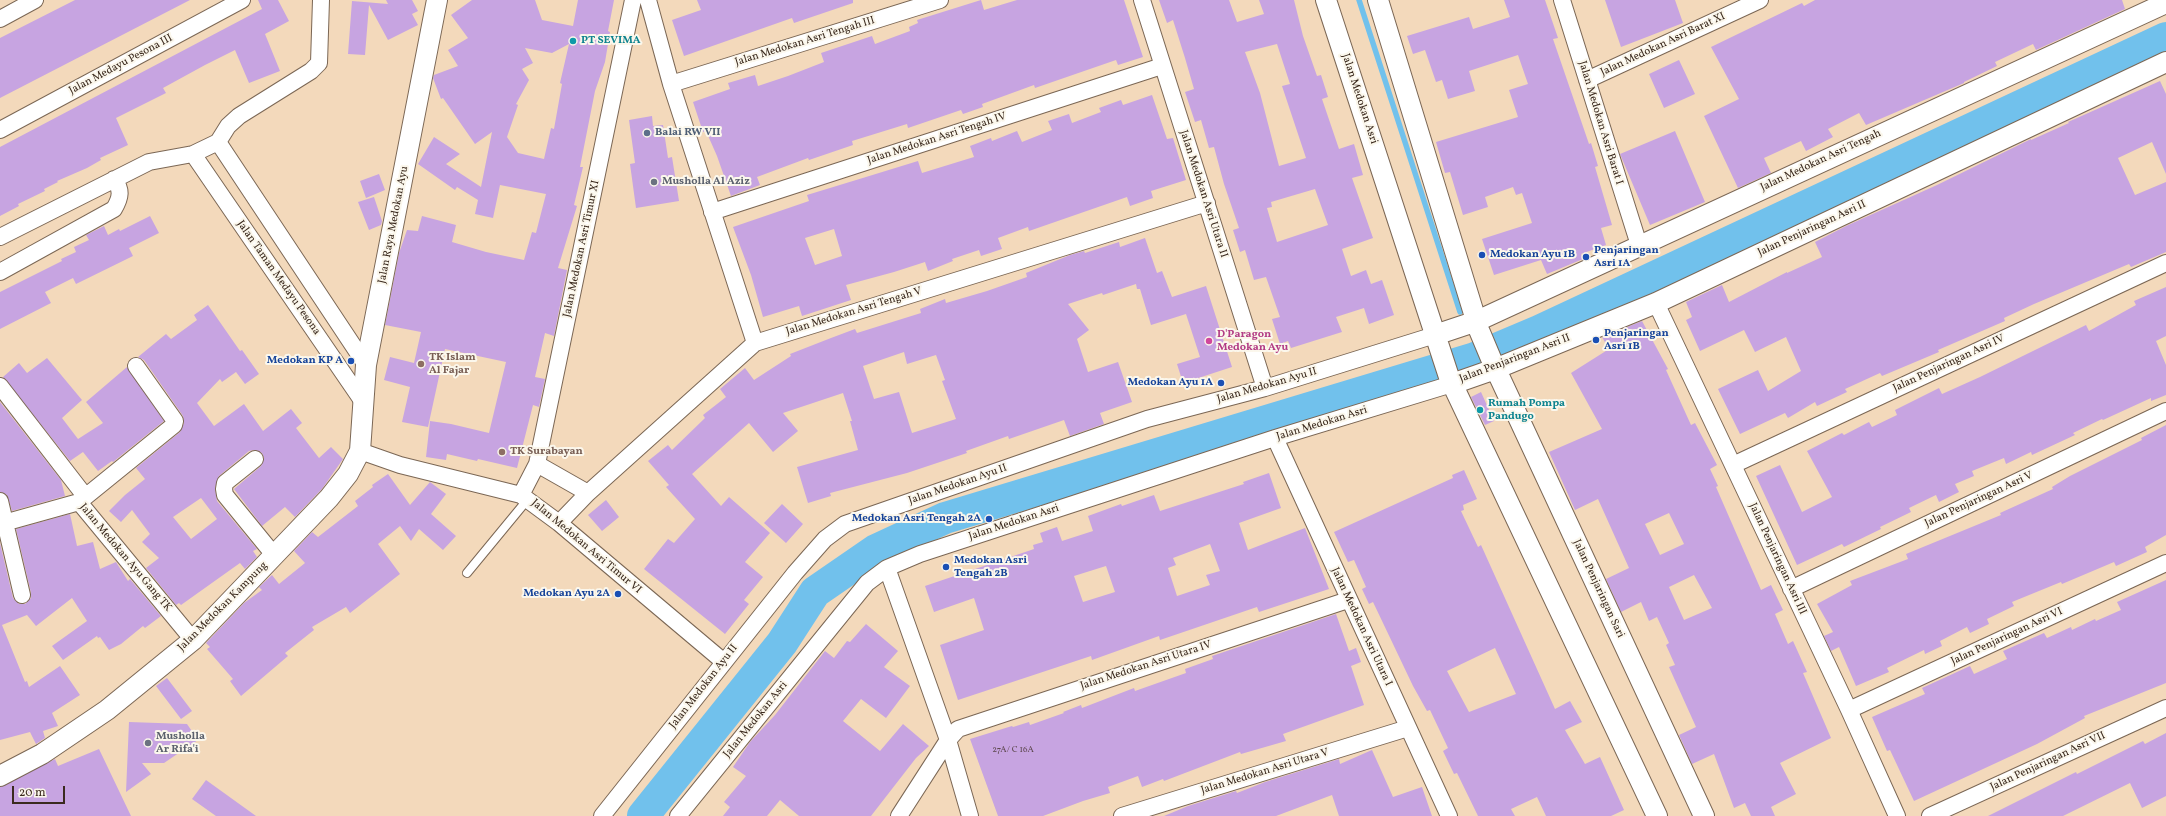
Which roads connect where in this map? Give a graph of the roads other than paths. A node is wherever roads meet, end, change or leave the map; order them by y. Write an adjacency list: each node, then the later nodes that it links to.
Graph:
1 (35, 0): 14 (street)
2 (242, 0): 19 (street, Jalan Medayu Pesona III)
3 (321, 0): 20 (street)
4 (437, 0): 35 (street, Jalan Raya Medokan Ayu)
5 (633, 0): 46 (street, Jalan Medokan Asri Timur XI)
6 (648, 0): 18 (street)
7 (940, 0): 18 (street, Jalan Medokan Asri Tengah III)
8 (1142, 0): 16 (street, Jalan Medokan Asri Utara II)
9 (1326, 0): 33 (street, Jalan Medokan Asri)
10 (1378, 0): 32 (street)
11 (1562, 0): 17 (street, Jalan Medokan Asri Barat I)
12 (1760, 0): 17 (street, Jalan Medokan Asri Barat XI)
13 (2166, 3): 28 (street, Jalan Medokan Asri Tengah)
14 (0, 19)
15 (2166, 62): 31 (street, Jalan Penjaringan Asri II)
16 (1162, 66): 25 (street, Jalan Medokan Asri Utara II); 26 (street, Jalan Medokan Asri Tengah IV)
17 (1587, 80): 28 (street, Jalan Medokan Asri Barat I)
18 (671, 84): 26 (street)
19 (0, 130)
20 (218, 142): 21 (street); 23 (street)
21 (193, 154): 22 (street); 24 (street, Jalan Taman Medayu Pesona)
22 (114, 179): 27 (street); 30 (street)
23 (249, 190): 24 (street); 35 (street)
24 (227, 203): 41 (street, Jalan Taman Medayu Pesona)
25 (1207, 203): 34 (street, Jalan Medokan Asri Tengah V); 40 (street, Jalan Medokan Asri Utara II)
26 (712, 212): 34 (street)
27 (0, 237)
28 (1639, 245): 32 (street, Jalan Medokan Asri Tengah)
29 (2166, 263): 47 (street, Jalan Penjaringan Asri IV)
30 (0, 272)
31 (1656, 303): 36 (street, Jalan Penjaringan Asri II); 47 (street, Jalan Penjaringan Asri III)
32 (1478, 325): 33 (street); 36 (street)
33 (1436, 338): 38 (street, Jalan Medokan Asri); 40 (street, Jalan Medokan Ayu II)
34 (755, 343): 48 (street, Jalan Medokan Asri Tengah V)
35 (366, 365): 41 (street, Jalan Raya Medokan Ayu)
36 (1494, 365): 38 (street, Jalan Penjaringan Asri II); 75 (street, Jalan Penjaringan Sari)
37 (136, 366): 50 (street)
38 (1451, 381): 43 (street, Jalan Medokan Asri); 74 (street)
39 (0, 386): 50 (street)
40 (1265, 388): 62 (street, Jalan Medokan Ayu II)
41 (363, 402): 44 (street, Jalan Raya Medokan Ayu)
42 (2166, 411): 58 (street, Jalan Penjaringan Asri V)
43 (1275, 438): 56 (street, Jalan Medokan Asri); 60 (street, Jalan Medokan Asri Utara I)
44 (360, 450): 49 (street, Jalan Medokan Asri Timur VI); 54 (street, Jalan Medokan Kampung)
45 (255, 459): 54 (street)
46 (537, 464): 48 (street); 49 (street, Jalan Medokan Asri Timur XI)
47 (1733, 465): 58 (street, Jalan Penjaringan Asri III)
48 (588, 493): 53 (street, Jalan Medokan Asri Tengah V)
49 (524, 497): 53 (street, Jalan Medokan Asri Timur VI); 57 (lane)
50 (82, 499): 52 (street, Jalan Medokan Ayu Gang TK); 61 (street, Jalan Medokan Ayu Gang TK)
51 (0, 501): 52 (street)
52 (3, 523): 59 (street)
53 (559, 523): 62 (street, Jalan Medokan Asri Timur VI)
54 (274, 555): 61 (street, Jalan Medokan Kampung)
55 (2166, 563): 64 (street, Jalan Penjaringan Asri VI)
56 (887, 568): 66 (street); 69 (street, Jalan Medokan Asri)
57 (467, 573)
58 (1791, 588): 64 (street, Jalan Penjaringan Asri III)
59 (22, 594)
60 (1348, 600): 65 (street, Jalan Medokan Asri Utara I); 66 (street, Jalan Medokan Asri Utara IV)
61 (193, 640): 67 (street, Jalan Medokan Kampung)
62 (724, 662): 68 (street, Jalan Medokan Ayu II)
63 (2166, 708): 77 (street, Jalan Penjaringan Asri VII)
64 (1849, 710): 76 (street, Jalan Penjaringan Asri III)
65 (1408, 728): 72 (street, Jalan Medokan Asri Utara V); 73 (street, Jalan Medokan Asri Utara I)
66 (948, 740): 70 (street, Jalan Medokan Asri Utara IV); 71 (street)
67 (0, 776)
68 (602, 816)
69 (678, 816)
70 (899, 816)
71 (970, 816)
72 (1122, 816)
73 (1449, 816)
74 (1657, 816)
75 (1704, 816)
76 (1897, 816)
77 (1930, 816)

